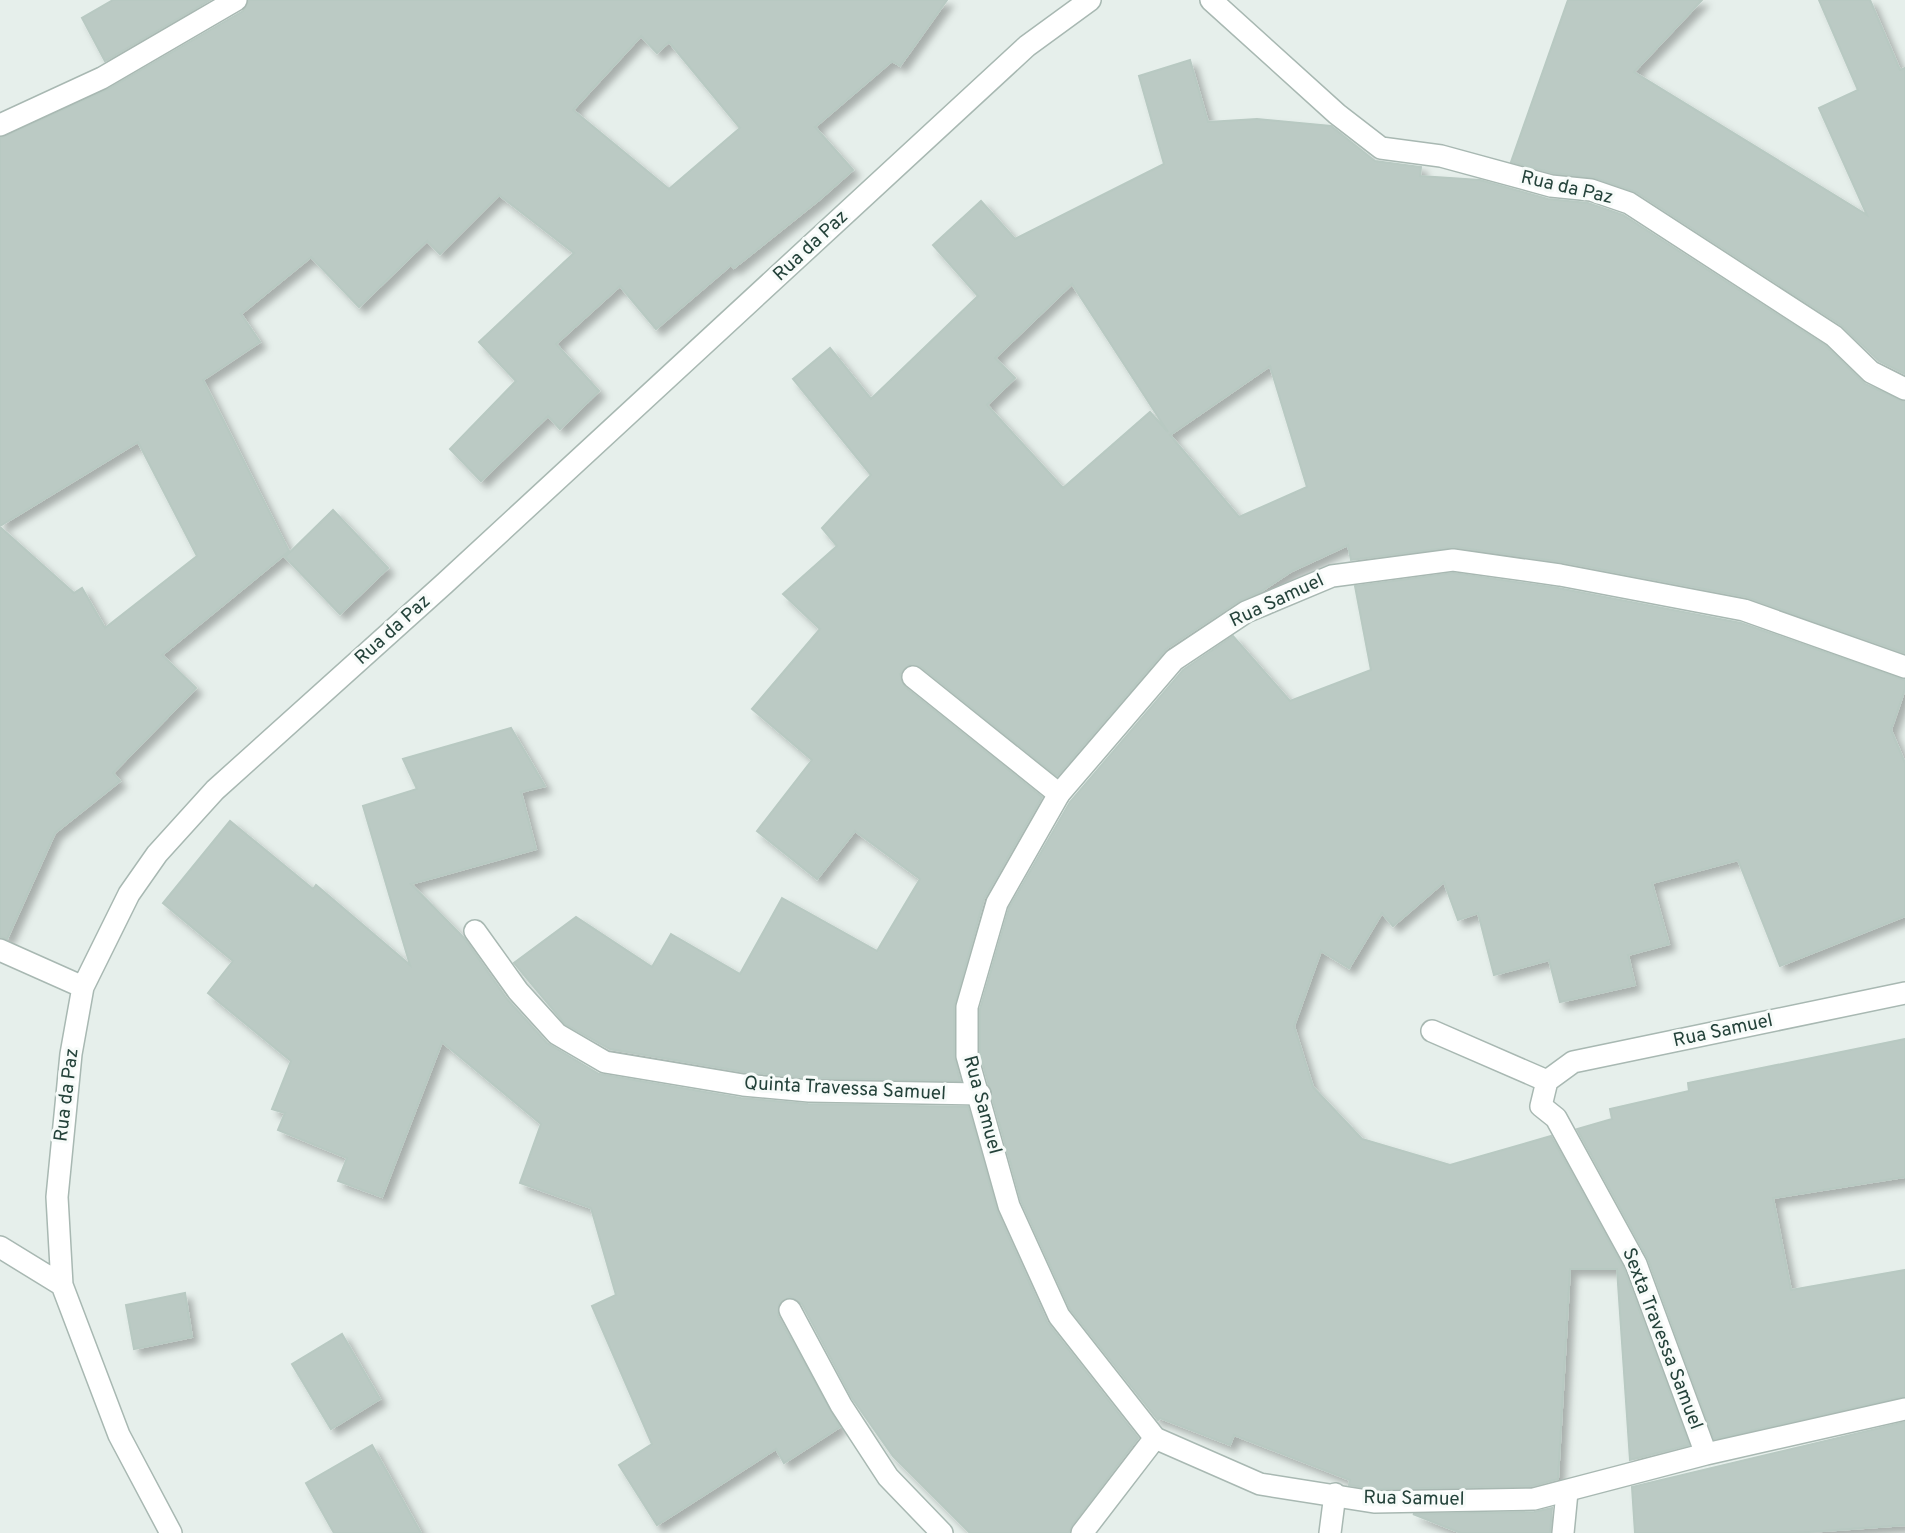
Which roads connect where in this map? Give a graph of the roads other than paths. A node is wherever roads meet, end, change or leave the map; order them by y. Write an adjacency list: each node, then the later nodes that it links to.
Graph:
1 (236, 0): 4 (street)
2 (1090, 0): 11 (street, Rua da Paz)
3 (1223, 4): 5 (street, Rua da Paz)
4 (0, 125)
5 (1905, 389)
6 (1905, 667): 8 (street, Rua Samuel)
7 (913, 677): 8 (street)
8 (1059, 794): 15 (street, Rua Samuel)
9 (475, 931): 15 (street, Quinta Travessa Samuel)
10 (0, 950): 11 (street)
11 (83, 987): 17 (street, Rua da Paz)
12 (1905, 993): 14 (street, Rua Samuel)
13 (1432, 1031): 14 (street)
14 (1547, 1081): 21 (street, Sexta Travessa Samuel)
15 (980, 1094): 20 (street, Rua Samuel)
16 (0, 1247): 17 (street)
17 (61, 1285): 24 (street, Rua da Paz)
18 (790, 1310): 25 (street)
19 (1905, 1409): 21 (street, Rua Samuel)
20 (1155, 1438): 23 (street, Rua Samuel); 26 (street)
21 (1706, 1454): 22 (street, Rua Samuel)
22 (1567, 1492): 23 (street, Rua Samuel); 28 (street)
23 (1335, 1493): 27 (street)
24 (171, 1533)
25 (942, 1533)
26 (1082, 1533)
27 (1330, 1533)
28 (1563, 1533)

